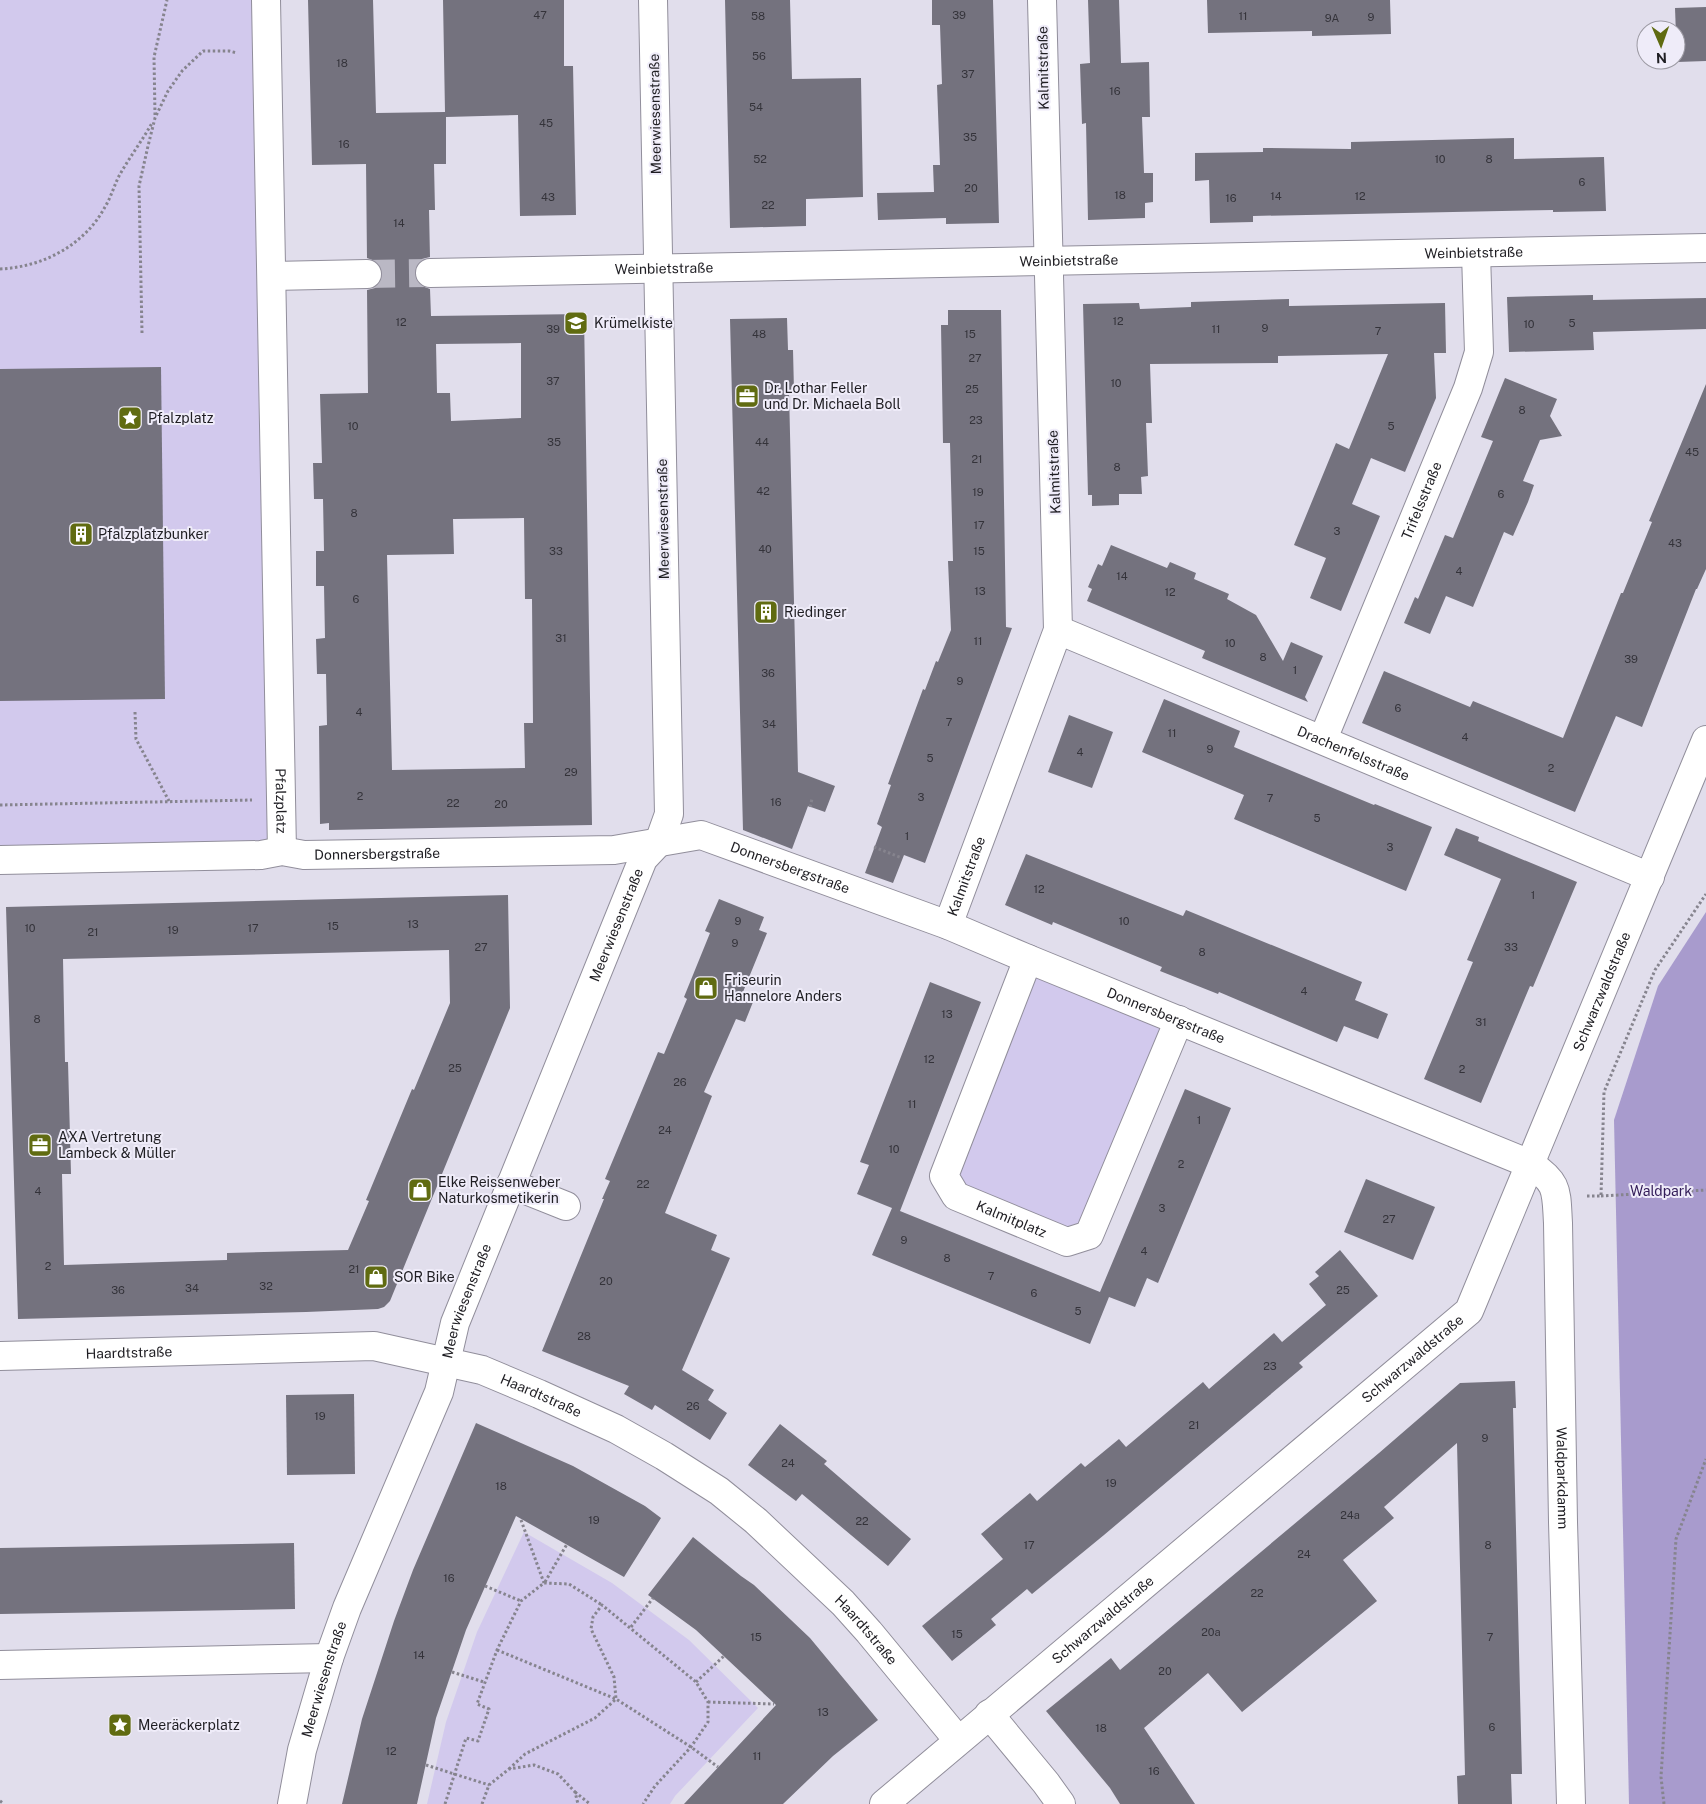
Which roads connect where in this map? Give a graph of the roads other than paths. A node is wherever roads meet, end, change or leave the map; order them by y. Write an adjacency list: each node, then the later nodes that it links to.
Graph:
1 (266, 0): 10 (street, Pfalzplatz)
2 (653, 0): 7 (street, Meerwiesenstraße)
3 (1042, 0): 6 (street, Kalmitstraße)
4 (1706, 248): 5 (street, Weinbietstraße)
5 (1476, 253): 6 (street, Weinbietstraße); 12 (street, Trifelsstraße)
6 (1048, 261): 7 (street, Weinbietstraße); 11 (street, Kalmitstraße)
7 (658, 270): 8 (street, Weinbietstraße); 14 (street, Meerwiesenstraße)
8 (430, 273)
9 (367, 274): 10 (street)
10 (272, 276): 15 (street, Pfalzplatz)
11 (1058, 630): 12 (street, Drachenfelsstraße); 18 (street, Kalmitstraße)
12 (1323, 739): 17 (street, Drachenfelsstraße)
13 (1706, 740): 17 (street, Schwarzwaldstraße)
14 (659, 842): 15 (street, Donnersbergstraße); 18 (street, Donnersbergstraße); 22 (street, Meerwiesenstraße)
15 (282, 851): 16 (street, Donnersbergstraße)
16 (0, 860)
17 (1650, 877): 21 (street, Schwarzwaldstraße)
18 (948, 925): 19 (street, Donnersbergstraße)
19 (1028, 959): 20 (street, Donnersbergstraße); 20 (street, Kalmitplatz)
20 (1179, 1020): 21 (street, Donnersbergstraße)
21 (1530, 1164): 28 (street, Schwarzwaldstraße); 33 (street, Waldparkdamm)
22 (511, 1184): 23 (street); 25 (street, Meerwiesenstraße)
23 (566, 1206)
24 (0, 1356): 25 (street, Haardtstraße)
25 (446, 1362): 26 (street, Meerwiesenstraße); 29 (street, Haardtstraße)
26 (330, 1658): 27 (street); 30 (street, Meerwiesenstraße)
27 (0, 1664)
28 (989, 1714): 29 (street, Schwarzwaldstraße); 32 (street)
29 (958, 1740): 31 (street, Schwarzwaldstraße)
30 (292, 1804)
31 (884, 1804)
32 (1061, 1804)
33 (1571, 1804)

